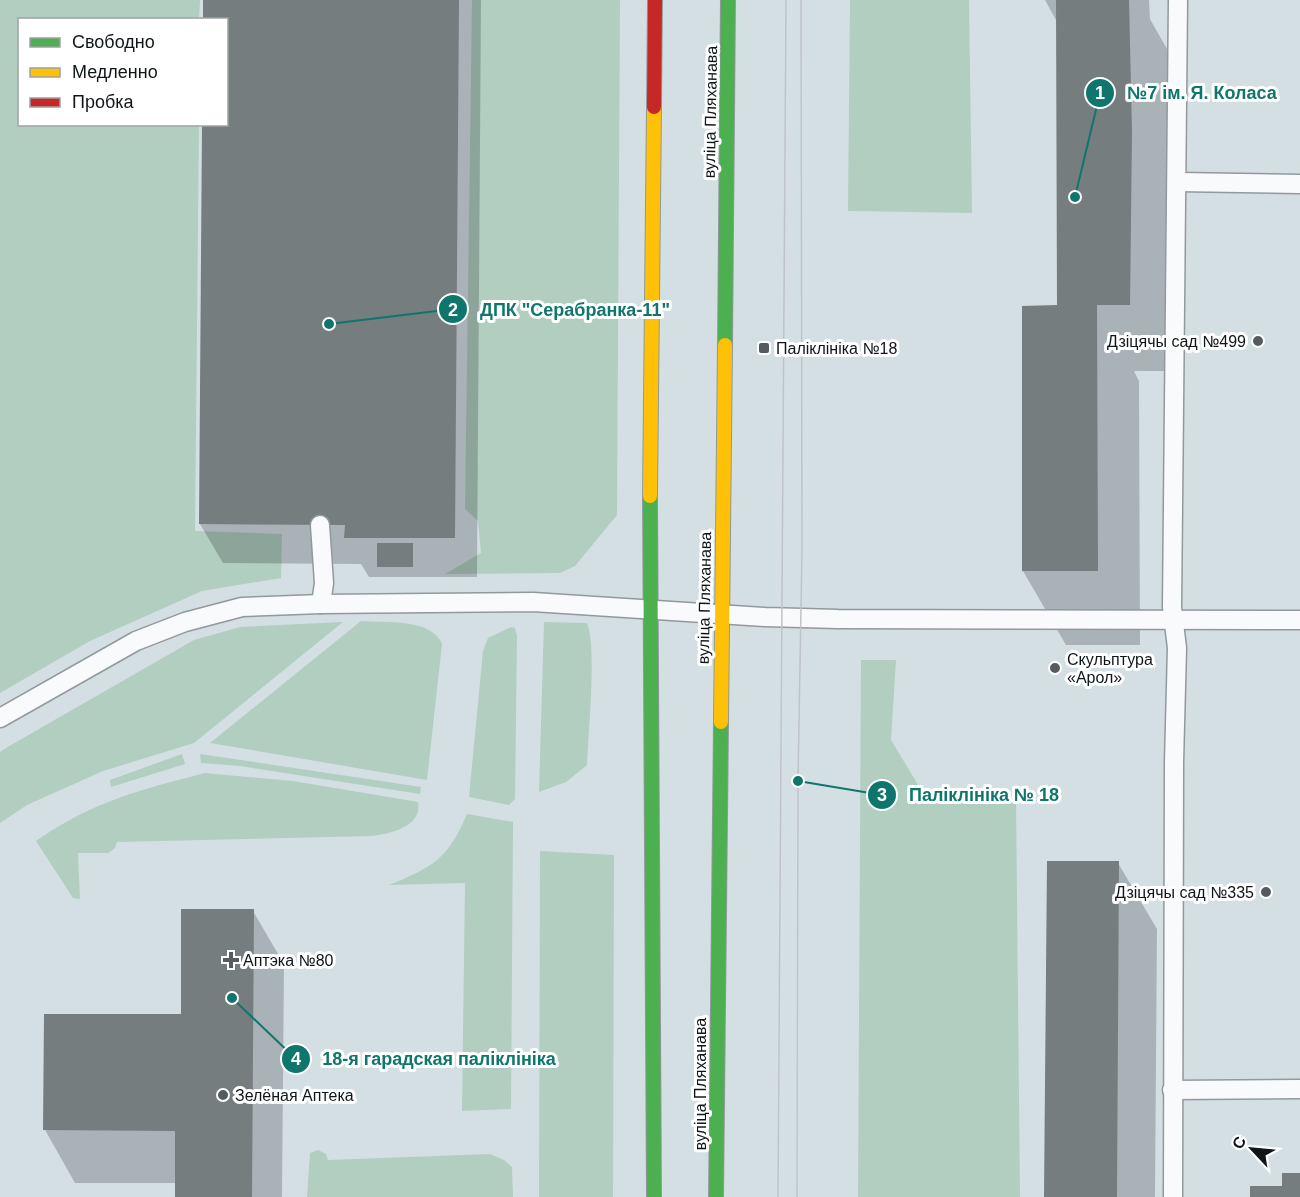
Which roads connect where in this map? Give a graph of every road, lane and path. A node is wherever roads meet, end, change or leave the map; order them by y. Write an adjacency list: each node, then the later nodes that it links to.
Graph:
1 (655, 0): 8 (main road)
2 (728, 0): 9 (main road, вуліца Пляханава)
3 (1178, 0): 4 (lane)
4 (1178, 182): 5 (lane); 10 (lane)
5 (1300, 184)
6 (320, 525): 7 (lane)
7 (321, 604): 8 (lane); 12 (lane)
8 (650, 609): 9 (lane); 15 (main road)
9 (720, 613): 10 (lane); 16 (main road, вуліца Пляханава)
10 (1176, 620): 11 (lane); 14 (lane)
11 (1300, 620)
12 (0, 718)
13 (1300, 1089): 14 (lane)
14 (1172, 1090): 17 (lane)
15 (654, 1197)
16 (716, 1197)
17 (1173, 1197)

